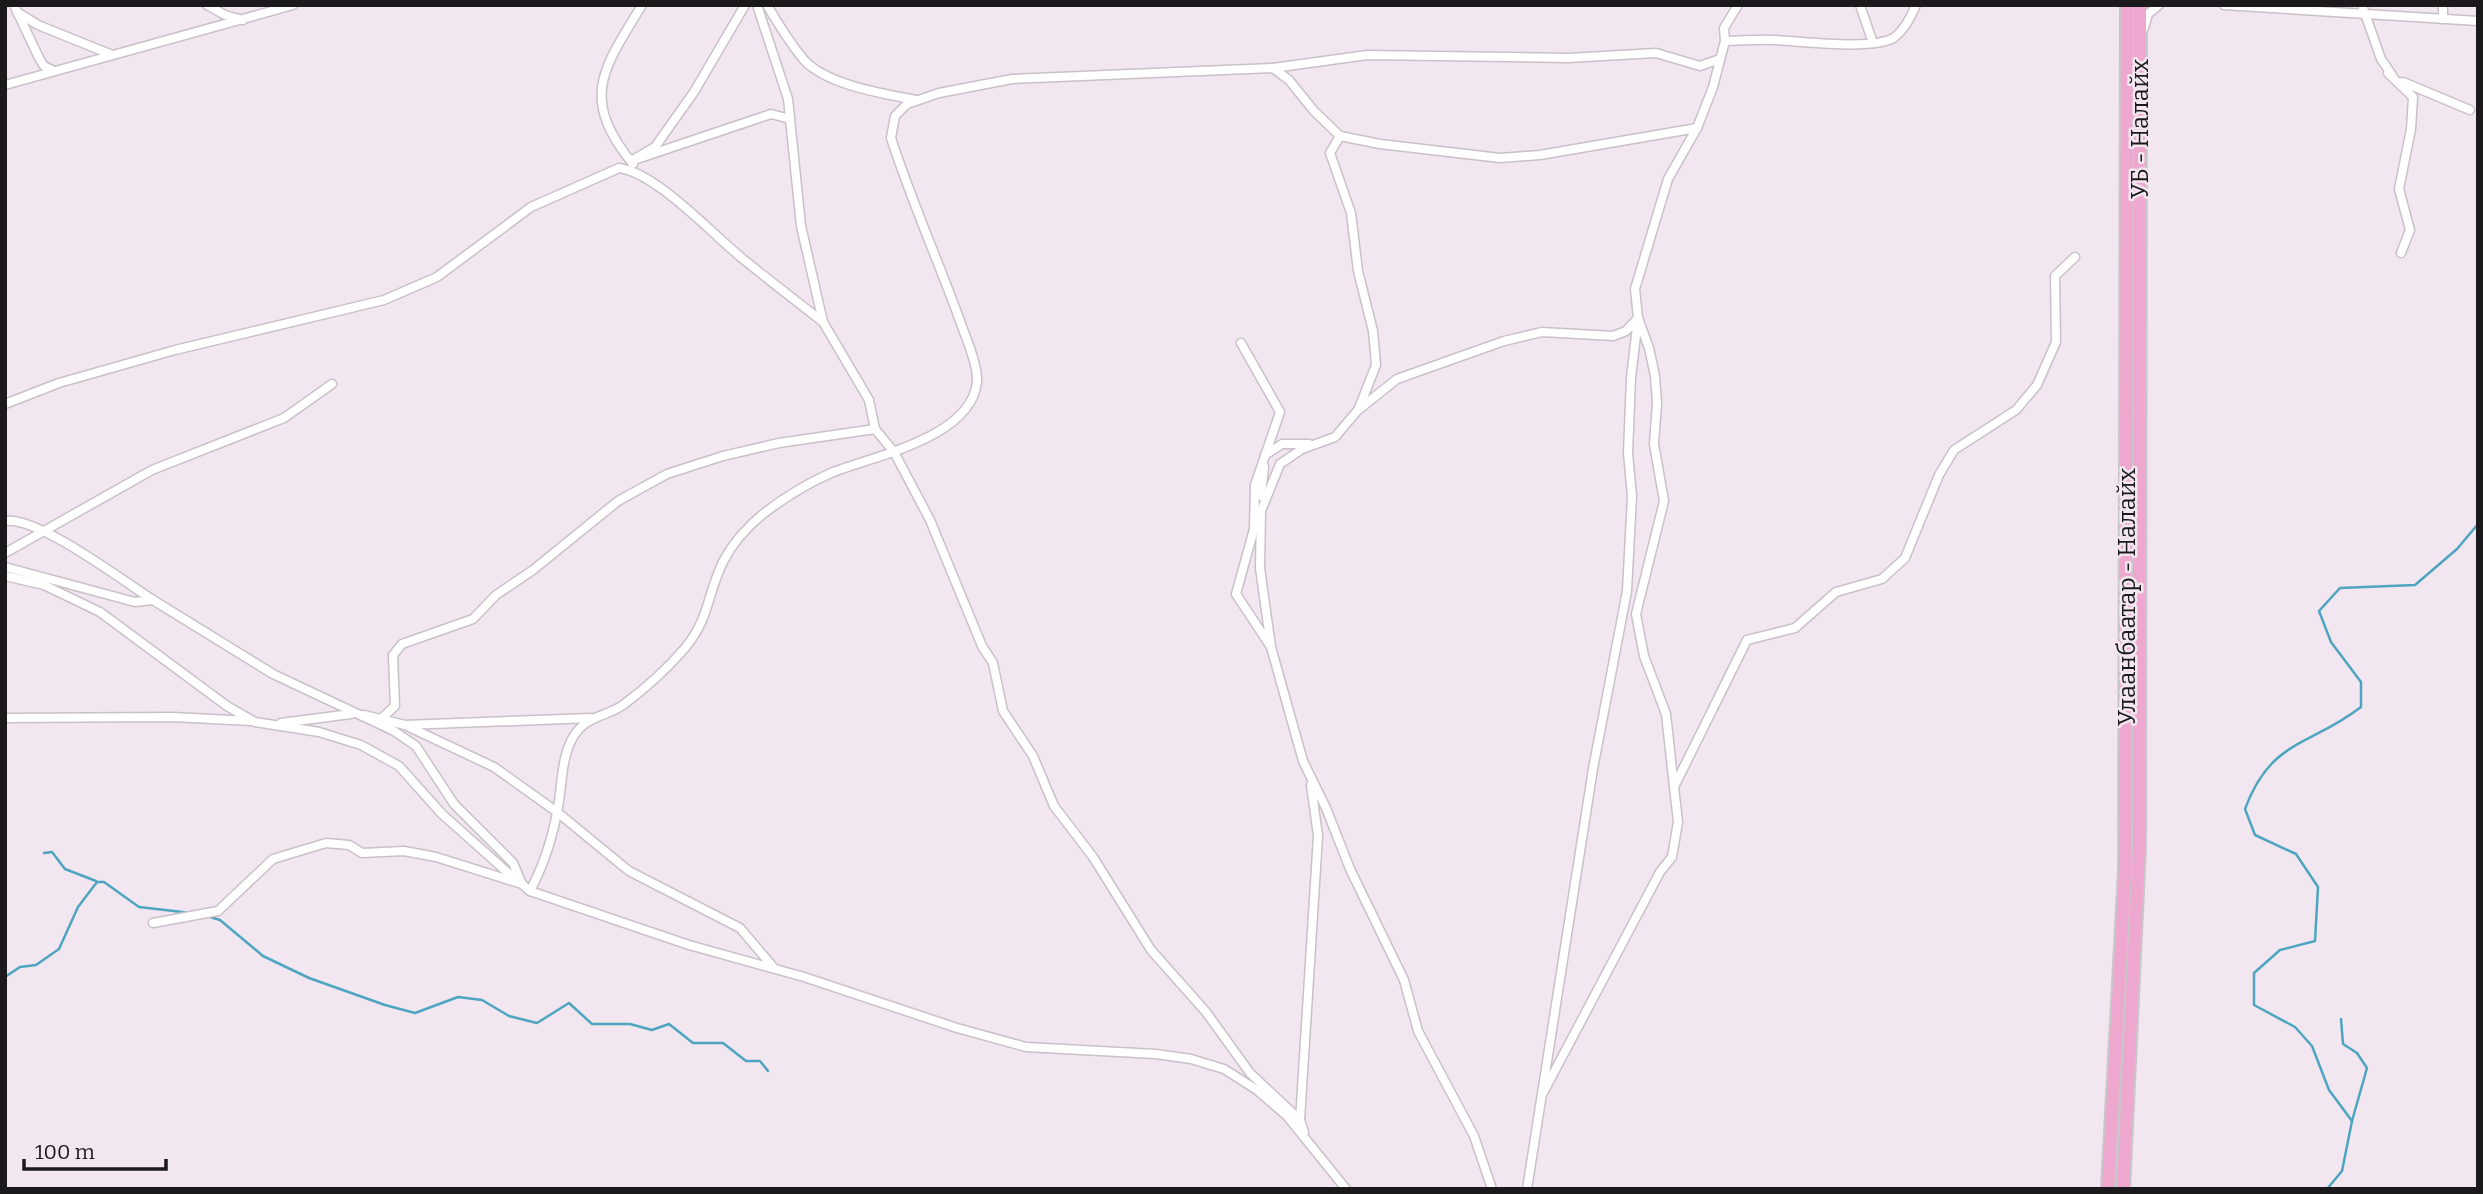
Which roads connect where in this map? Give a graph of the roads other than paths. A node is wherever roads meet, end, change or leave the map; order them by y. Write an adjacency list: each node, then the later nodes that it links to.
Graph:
1 (207, 5): 20 (street)
2 (293, 5): 20 (street)
3 (642, 5): 36 (street)
4 (746, 5): 36 (street)
5 (757, 5): 33 (street)
6 (767, 5): 31 (street)
7 (1738, 5): 22 (street)
8 (1860, 5): 24 (street)
9 (1916, 5): 24 (street)
10 (2126, 5): 78 (highway, Улаанбаатар - Налайх)
11 (2140, 5): 23 (highway, УБ - Налайх)
12 (2159, 5): 23 (street)
13 (2224, 5): 15 (street)
14 (2443, 5): 19 (street)
15 (2234, 6): 16 (street)
16 (2296, 8): 18 (street)
17 (15, 9): 25 (street); 28 (street)
18 (2363, 10): 19 (street); 29 (street)
19 (2443, 19): 21 (street)
20 (244, 20): 25 (street)
21 (2478, 21)
22 (1725, 41): 24 (street); 26 (street)
23 (2140, 41): 39 (highway, УБ - Налайх)
24 (1873, 43)
25 (113, 55): 28 (street)
26 (1720, 59): 27 (street); 34 (street)
27 (1273, 68): 31 (street); 35 (street)
28 (54, 71): 30 (street)
29 (2388, 73): 32 (street); 38 (street)
30 (5, 85)
31 (919, 100): 49 (street)
32 (2470, 110)
33 (790, 119): 36 (street); 42 (street)
34 (1696, 128): 35 (street); 41 (street)
35 (1340, 135): 46 (street)
36 (631, 161): 37 (street)
37 (646, 180): 42 (street); 45 (street)
38 (2401, 253)
39 (2140, 254): 79 (highway, Улаанбаатар - Налайх)
40 (2075, 257): 66 (street)
41 (1638, 318): 46 (street); 66 (street); 72 (street)
42 (823, 322): 47 (street)
43 (1241, 343): 50 (street)
44 (332, 384): 53 (street)
45 (5, 404)
46 (1358, 410): 48 (street)
47 (875, 429): 49 (street); 61 (street)
48 (1315, 444): 50 (street); 51 (street)
49 (894, 452): 62 (street); 73 (street)
50 (1265, 455): 51 (street); 58 (street)
51 (1261, 511): 58 (street)
52 (5, 521): 53 (street)
53 (46, 532): 54 (street); 57 (street)
54 (5, 553)
55 (5, 567): 57 (street)
56 (5, 576): 63 (street)
57 (153, 600): 59 (street)
58 (1271, 647): 65 (street)
59 (358, 715): 61 (street); 63 (street); 68 (street)
60 (5, 718): 63 (street)
61 (382, 718): 64 (street)
62 (591, 718): 64 (street); 67 (street)
63 (255, 722): 68 (street)
64 (405, 725): 67 (street)
65 (1310, 777): 73 (street); 76 (street)
66 (1674, 787): 72 (street)
67 (557, 812): 69 (street); 71 (street)
68 (522, 884): 69 (street); 70 (street)
69 (530, 891): 71 (street)
70 (153, 923)
71 (774, 968): 74 (street)
72 (1541, 1097): 77 (street)
73 (1300, 1120): 74 (street)
74 (1306, 1139): 75 (street)
75 (1346, 1189)
76 (1492, 1189)
77 (1527, 1189)
78 (2108, 1189)
79 (2123, 1189)

